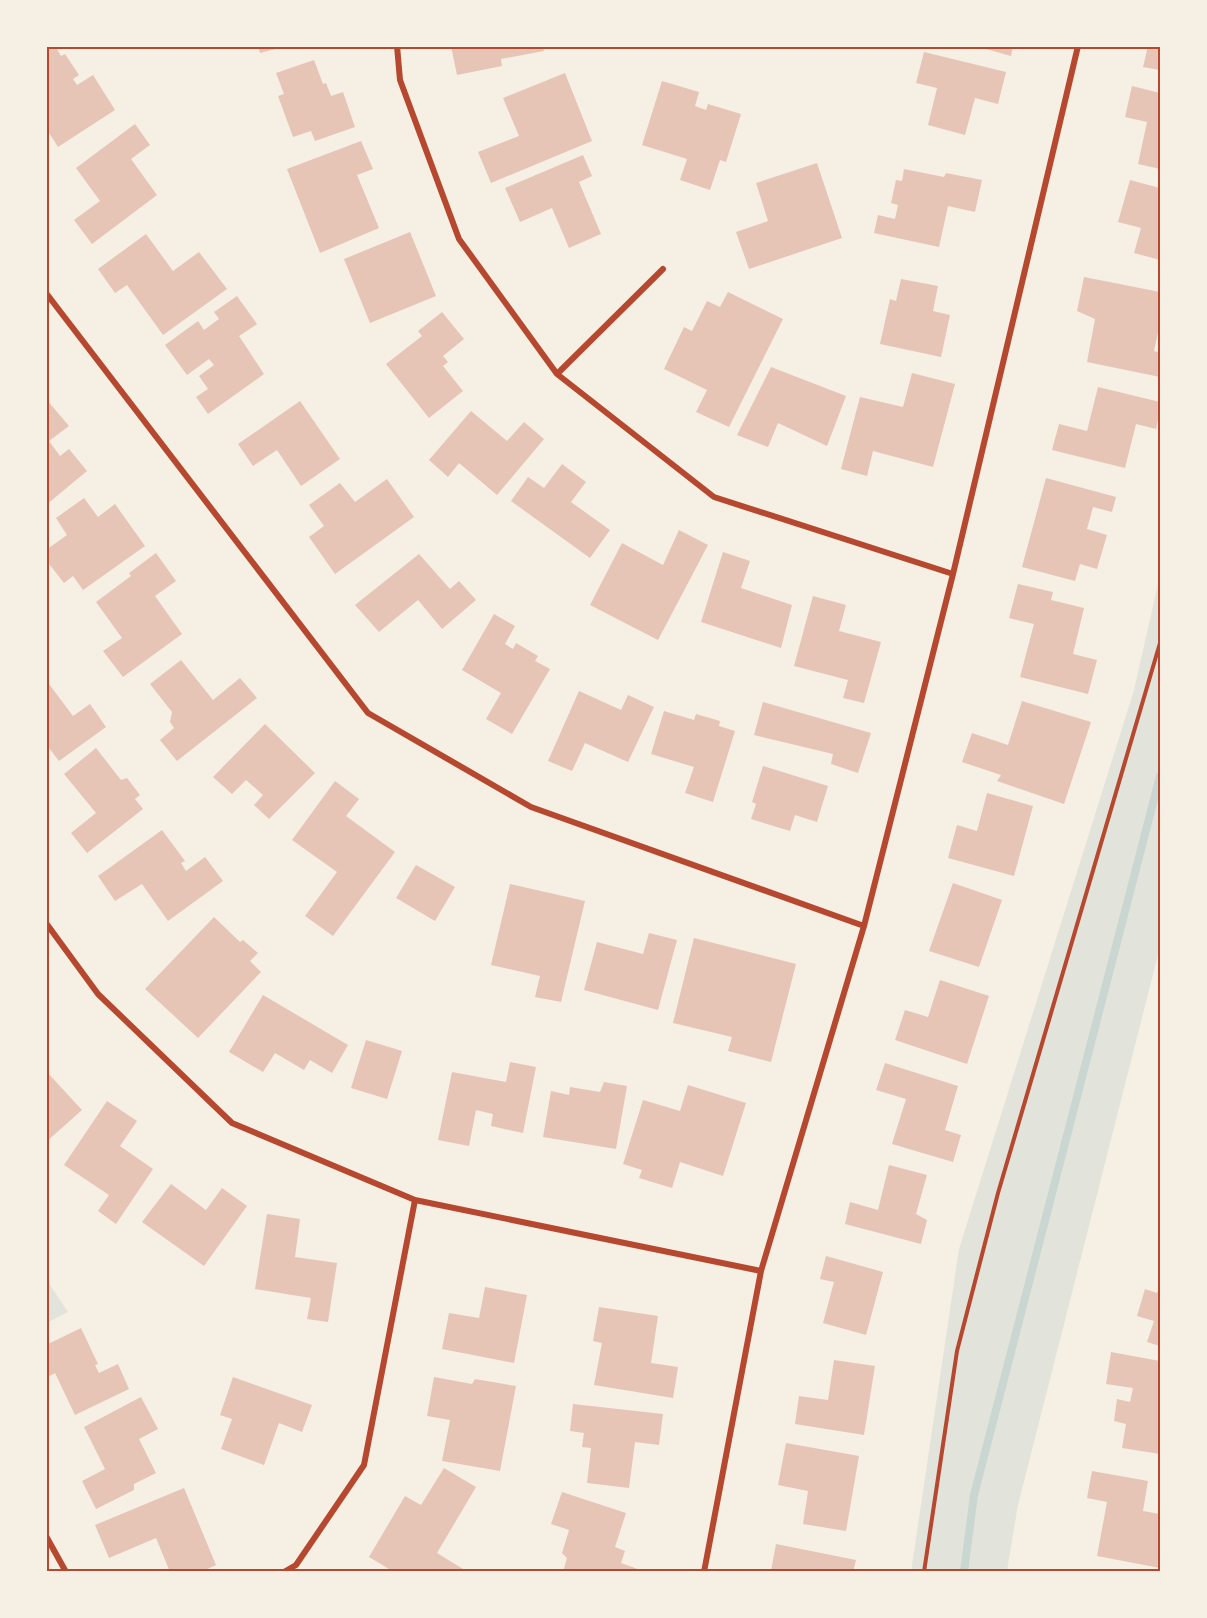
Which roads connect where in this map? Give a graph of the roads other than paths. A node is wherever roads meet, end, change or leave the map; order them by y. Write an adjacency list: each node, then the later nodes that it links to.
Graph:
1 (397, 46): 5 (street)
2 (1078, 46): 6 (street)
3 (663, 269): 5 (street)
4 (46, 293): 8 (street)
5 (557, 374): 6 (street)
6 (952, 574): 8 (street)
7 (46, 923): 9 (street)
8 (864, 926): 10 (street)
9 (415, 1200): 10 (street); 13 (street)
10 (761, 1271): 14 (street)
11 (46, 1536): 12 (street)
12 (66, 1572)
13 (284, 1572)
14 (704, 1572)

